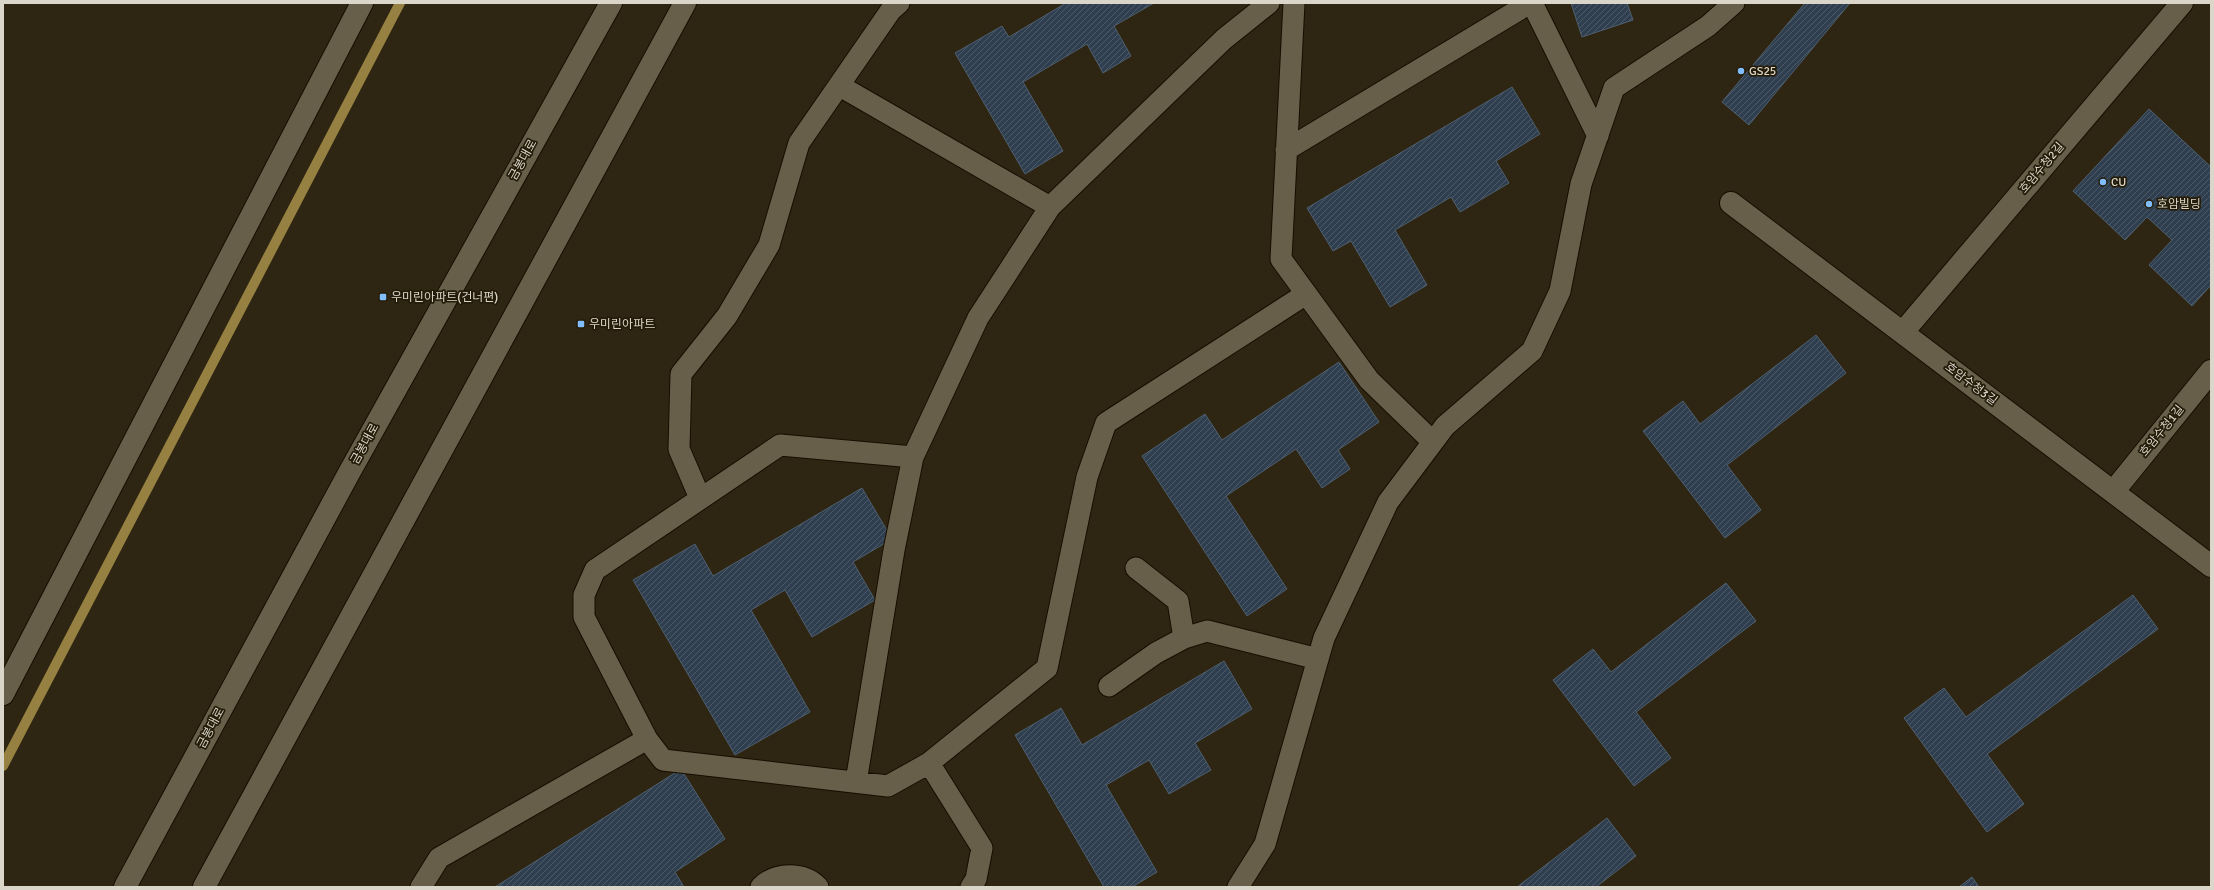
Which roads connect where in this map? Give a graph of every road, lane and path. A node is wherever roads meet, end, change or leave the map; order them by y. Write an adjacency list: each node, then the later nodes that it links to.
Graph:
1 (362, 3): 27 (street)
2 (611, 3): 31 (street, 금봉대로)
3 (685, 3): 32 (street)
4 (899, 3): 10 (lane)
5 (1269, 3): 14 (lane)
6 (1294, 3): 12 (lane)
7 (1531, 3): 11 (lane); 12 (lane)
8 (1734, 3): 11 (lane)
9 (2182, 3): 16 (street, 호암수청2길)
10 (840, 86): 14 (lane); 21 (lane)
11 (1598, 136): 18 (lane)
12 (1286, 150): 15 (lane)
13 (1731, 203): 16 (street, 호암수청3길)
14 (1050, 207): 19 (lane)
15 (1306, 294): 18 (lane); 29 (lane)
16 (1902, 332): 20 (street, 호암수청3길)
17 (2211, 371): 20 (street, 호암수청1길)
18 (1433, 442): 25 (lane)
19 (913, 457): 21 (lane); 30 (lane)
20 (2113, 492): 22 (street, 호암수청3길)
21 (700, 498): 28 (lane)
22 (2211, 566)
23 (1136, 568): 24 (lane)
24 (1184, 638): 25 (lane); 26 (lane)
25 (1318, 659): 37 (lane)
26 (1109, 686)
27 (3, 694)
28 (647, 739): 30 (lane); 33 (lane)
29 (929, 763): 30 (lane); 36 (lane)
30 (856, 782)
31 (125, 887)
32 (204, 887)
33 (421, 887)
34 (761, 887): 35 (lane)
35 (818, 887)
36 (971, 887)
37 (1238, 887)

